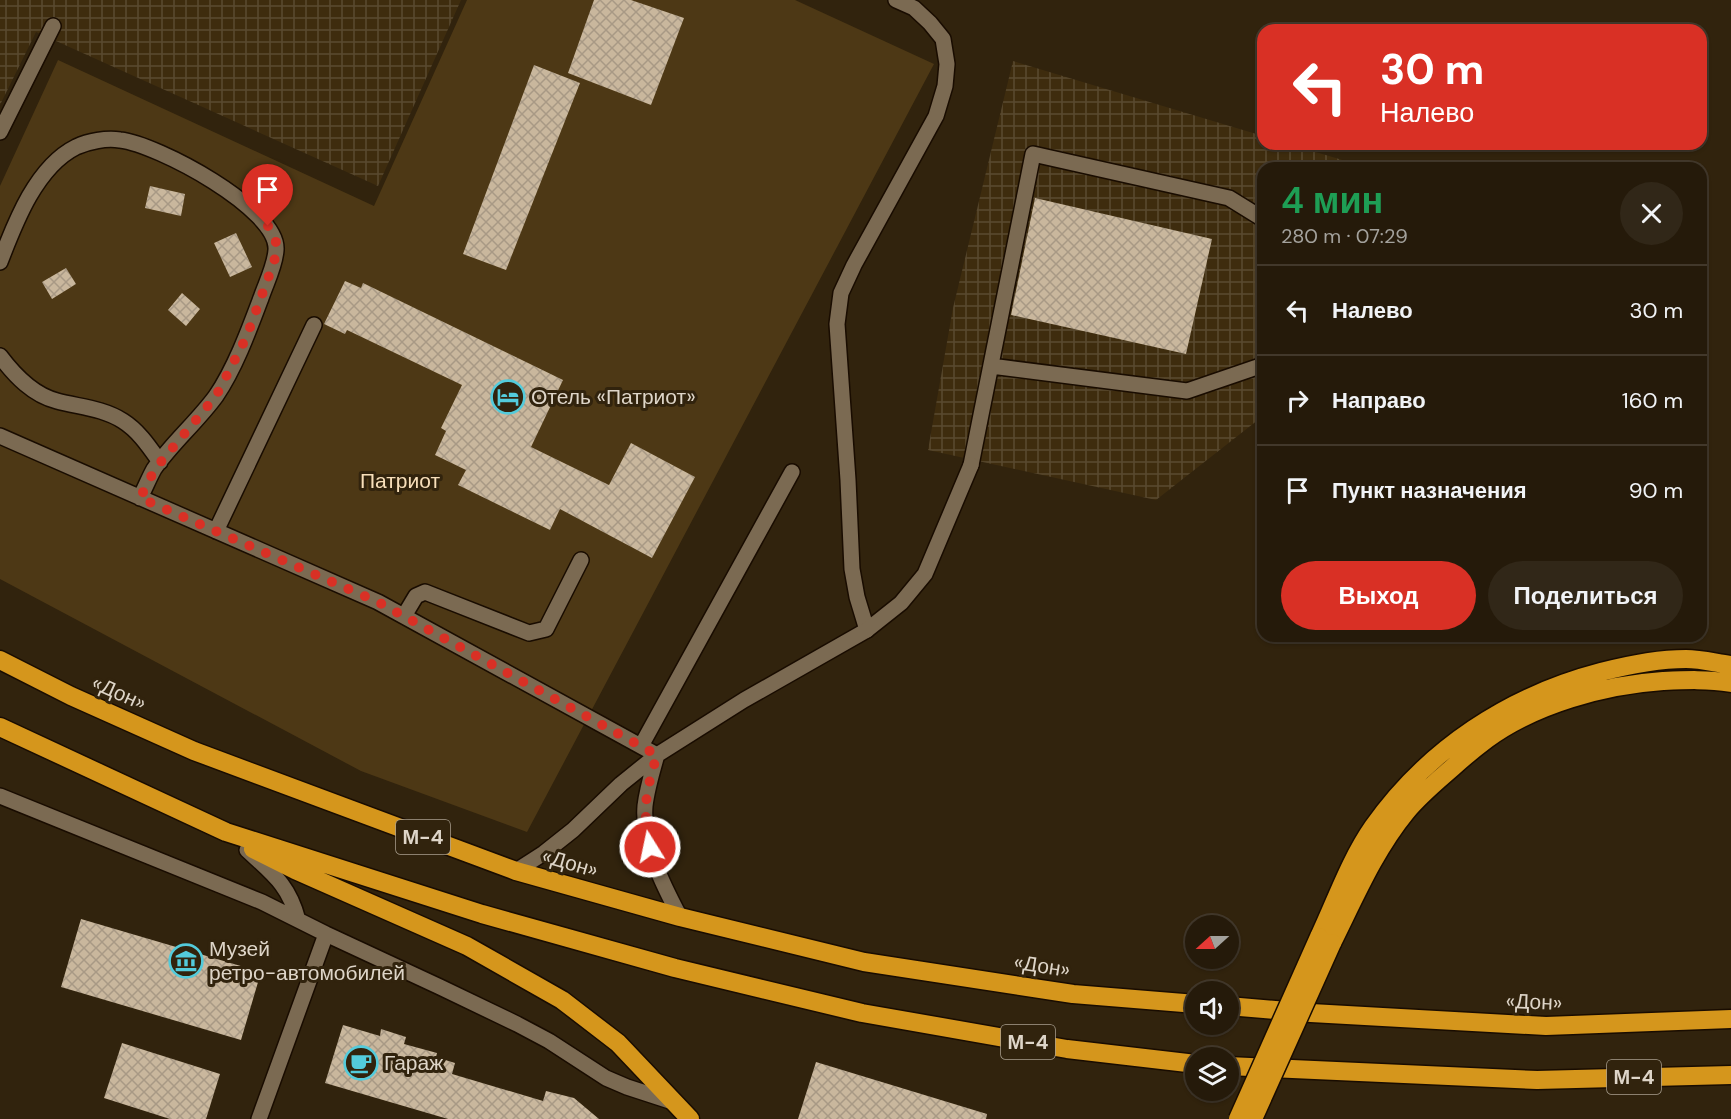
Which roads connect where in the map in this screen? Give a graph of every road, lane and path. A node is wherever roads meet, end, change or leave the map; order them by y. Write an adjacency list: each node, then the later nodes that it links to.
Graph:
1 (896, 0): 17 (street)
2 (53, 26): 3 (street)
3 (0, 132)
4 (1257, 215): 8 (street)
5 (0, 262): 11 (street)
6 (314, 325): 14 (street)
7 (0, 356): 11 (street)
8 (991, 366): 9 (street); 17 (street)
9 (1257, 367)
10 (0, 436): 13 (street)
11 (160, 462): 13 (street)
12 (792, 472): 22 (street)
13 (140, 498): 14 (street)
14 (216, 531): 16 (street)
15 (581, 560): 16 (street)
16 (404, 616): 22 (street)
17 (867, 630): 23 (street)
18 (0, 660): 26 (highway, «Дон» / М-4)
19 (1731, 665): 30 (highway)
20 (1731, 683): 30 (highway)
21 (0, 726): 25 (highway, М-4)
22 (641, 746): 23 (street)
23 (657, 755): 26 (street); 27 (street)
24 (0, 796): 28 (street)
25 (226, 832): 28 (street); 34 (highway, М-4); 37 (highway)
26 (516, 871): 27 (highway, «Дон» / М-4)
27 (680, 917): 31 (highway, «Дон» / М-4)
28 (298, 920): 29 (street)
29 (326, 934): 37 (street); 38 (street)
30 (1326, 940): 40 (highway, bridge); 41 (highway, bridge)
31 (1185, 1003)
32 (1239, 1007): 33 (highway, «Дон»)
33 (1731, 1019)
34 (1185, 1063)
35 (1239, 1066): 36 (highway, М-4)
36 (1731, 1075)
37 (676, 1103): 39 (highway)
38 (259, 1119)
39 (690, 1119)
40 (1238, 1119)
41 (1253, 1119)

